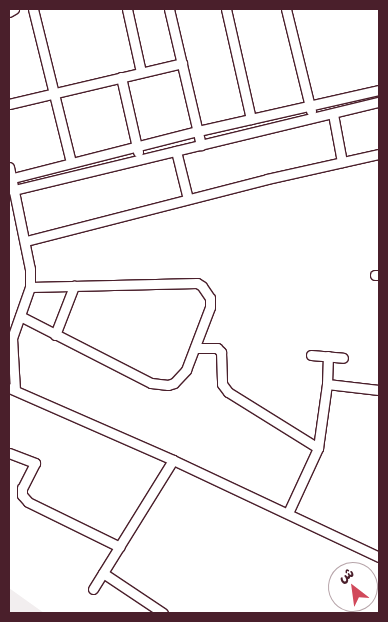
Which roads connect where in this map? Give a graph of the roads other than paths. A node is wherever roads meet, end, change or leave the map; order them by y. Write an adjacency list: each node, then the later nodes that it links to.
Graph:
1 (14, 9): 7 (street)
2 (33, 9): 12 (street)
3 (127, 9): 9 (street)
4 (169, 9): 8 (street)
5 (226, 9): 17 (street)
6 (286, 9): 15 (street)
7 (9, 12)
8 (182, 63): 9 (street); 19 (street)
9 (141, 72): 10 (street)
10 (120, 77): 12 (street); 21 (street)
11 (379, 90): 15 (street)
12 (55, 91): 14 (street); 25 (street)
13 (379, 102): 16 (street)
14 (9, 104)
15 (310, 107): 17 (street); 18 (street)
16 (333, 114): 18 (street); 26 (street)
17 (251, 119): 19 (street)
18 (312, 119): 20 (street)
19 (198, 131): 20 (street); 21 (street)
20 (201, 145): 22 (street)
21 (137, 148): 24 (street); 25 (street)
22 (176, 151): 24 (street); 30 (street)
23 (379, 154): 26 (street)
24 (140, 160): 29 (street)
25 (71, 162): 28 (street)
26 (342, 162): 30 (street)
27 (9, 167): 28 (street)
28 (10, 178): 29 (street)
29 (11, 190): 31 (street)
30 (188, 199): 31 (street)
31 (26, 241): 33 (street)
32 (74, 286): 33 (street); 35 (street); 36 (street)
33 (30, 287): 34 (street)
34 (20, 316): 35 (street); 41 (street)
35 (55, 335): 36 (street)
36 (195, 348): 43 (street)
37 (311, 355): 38 (street)
38 (328, 356): 39 (street); 40 (street)
39 (343, 358)
40 (327, 384): 42 (street); 43 (street)
41 (12, 389): 45 (street)
42 (379, 390)
43 (318, 448): 46 (street)
44 (9, 453): 47 (street)
45 (174, 460): 46 (street); 47 (street)
46 (288, 512): 48 (street)
47 (120, 546): 49 (street)
48 (379, 557)
49 (103, 573): 50 (street); 51 (street)
50 (93, 589)
51 (163, 613)

